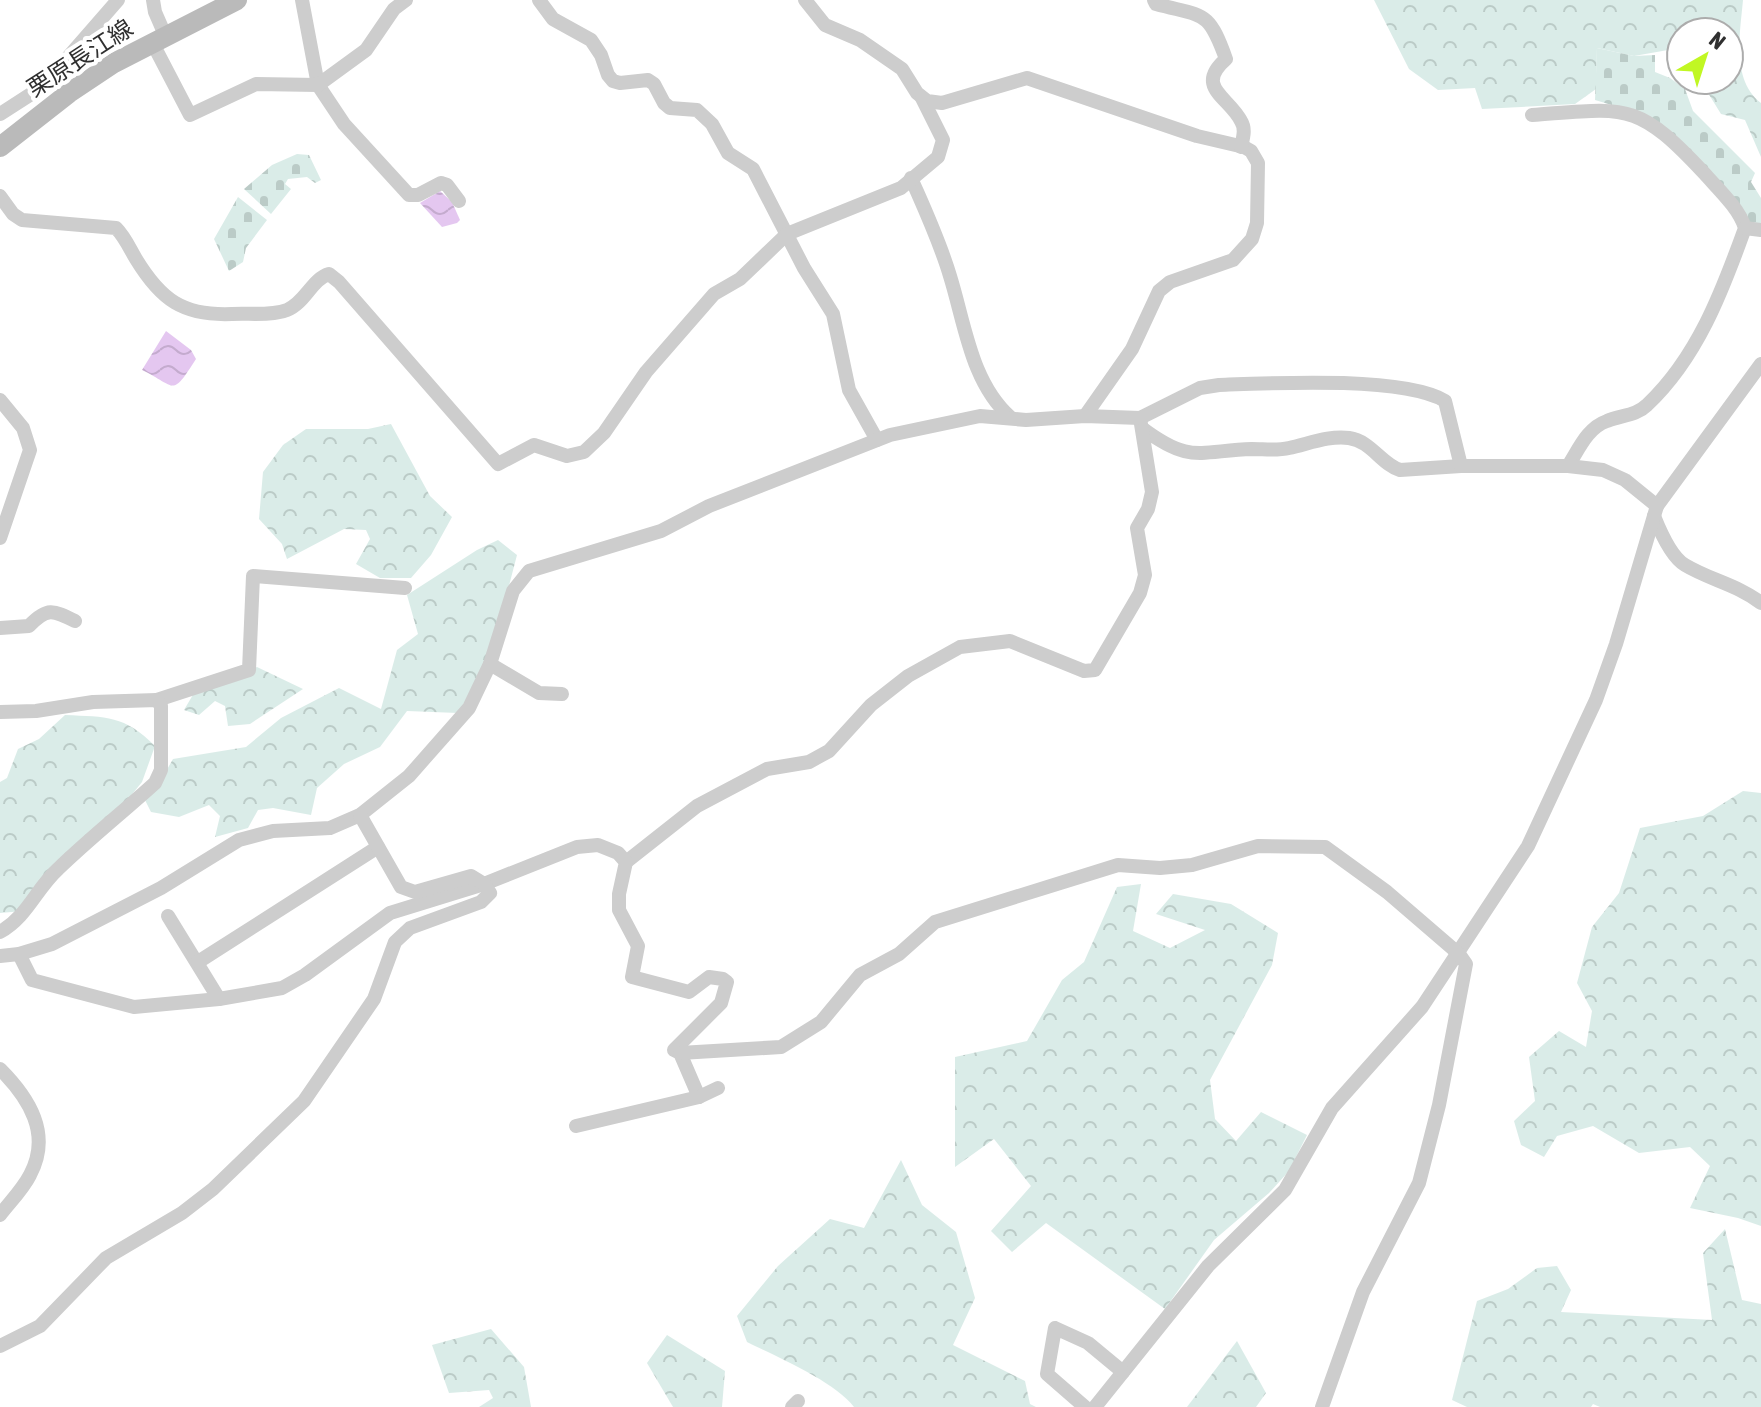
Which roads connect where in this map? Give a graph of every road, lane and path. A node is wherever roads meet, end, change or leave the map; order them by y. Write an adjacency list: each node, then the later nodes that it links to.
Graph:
1 (118, 0): 12 (street)
2 (153, 0): 9 (street)
3 (237, 0): 9 (main road, 栗原長江線)
4 (302, 0): 10 (street)
5 (406, 0): 10 (street)
6 (539, 0): 21 (street)
7 (805, 0): 11 (street)
8 (1154, 0): 15 (street)
9 (158, 39): 10 (street); 14 (main road, 栗原長江線)
10 (318, 85): 18 (street)
11 (922, 98): 15 (street); 16 (street)
12 (0, 114)
13 (1532, 115): 19 (street)
14 (0, 147)
15 (1241, 147): 24 (street)
16 (911, 178): 21 (street); 25 (street)
17 (0, 196): 21 (street)
18 (459, 201)
19 (1745, 228): 20 (street); 29 (street)
20 (1761, 230)
21 (787, 234): 27 (street)
22 (1761, 364): 30 (street)
23 (0, 400): 31 (street)
24 (1085, 416): 25 (street); 26 (street)
25 (1010, 417): 27 (street)
26 (1141, 423): 28 (street); 28 (street); 42 (street)
27 (877, 440): 36 (street)
28 (1461, 466): 29 (street)
29 (1568, 466): 30 (street)
30 (1656, 511): 33 (street); 47 (street)
31 (0, 538)
32 (405, 588): 38 (street)
33 (1761, 603)
34 (75, 621): 35 (street)
35 (0, 628)
36 (490, 664): 37 (street); 40 (street)
37 (562, 694)
38 (157, 700): 39 (street); 45 (street)
39 (0, 712)
40 (360, 815): 41 (street); 46 (street)
41 (378, 847): 43 (street); 49 (street)
42 (626, 862): 43 (street); 51 (street)
43 (484, 884): 50 (street); 57 (street)
44 (168, 916): 49 (street)
45 (0, 932)
46 (19, 954): 48 (street); 50 (street)
47 (1459, 954): 51 (street); 58 (street); 61 (street)
48 (0, 956)
49 (198, 962): 50 (street)
50 (219, 999)
51 (680, 1053): 54 (street)
52 (0, 1069): 56 (street)
53 (718, 1088): 54 (street)
54 (699, 1097): 55 (street)
55 (576, 1126)
56 (0, 1215)
57 (0, 1346)
58 (1123, 1372): 59 (street); 60 (street)
59 (1085, 1407)
60 (1095, 1407)
61 (1322, 1407)

